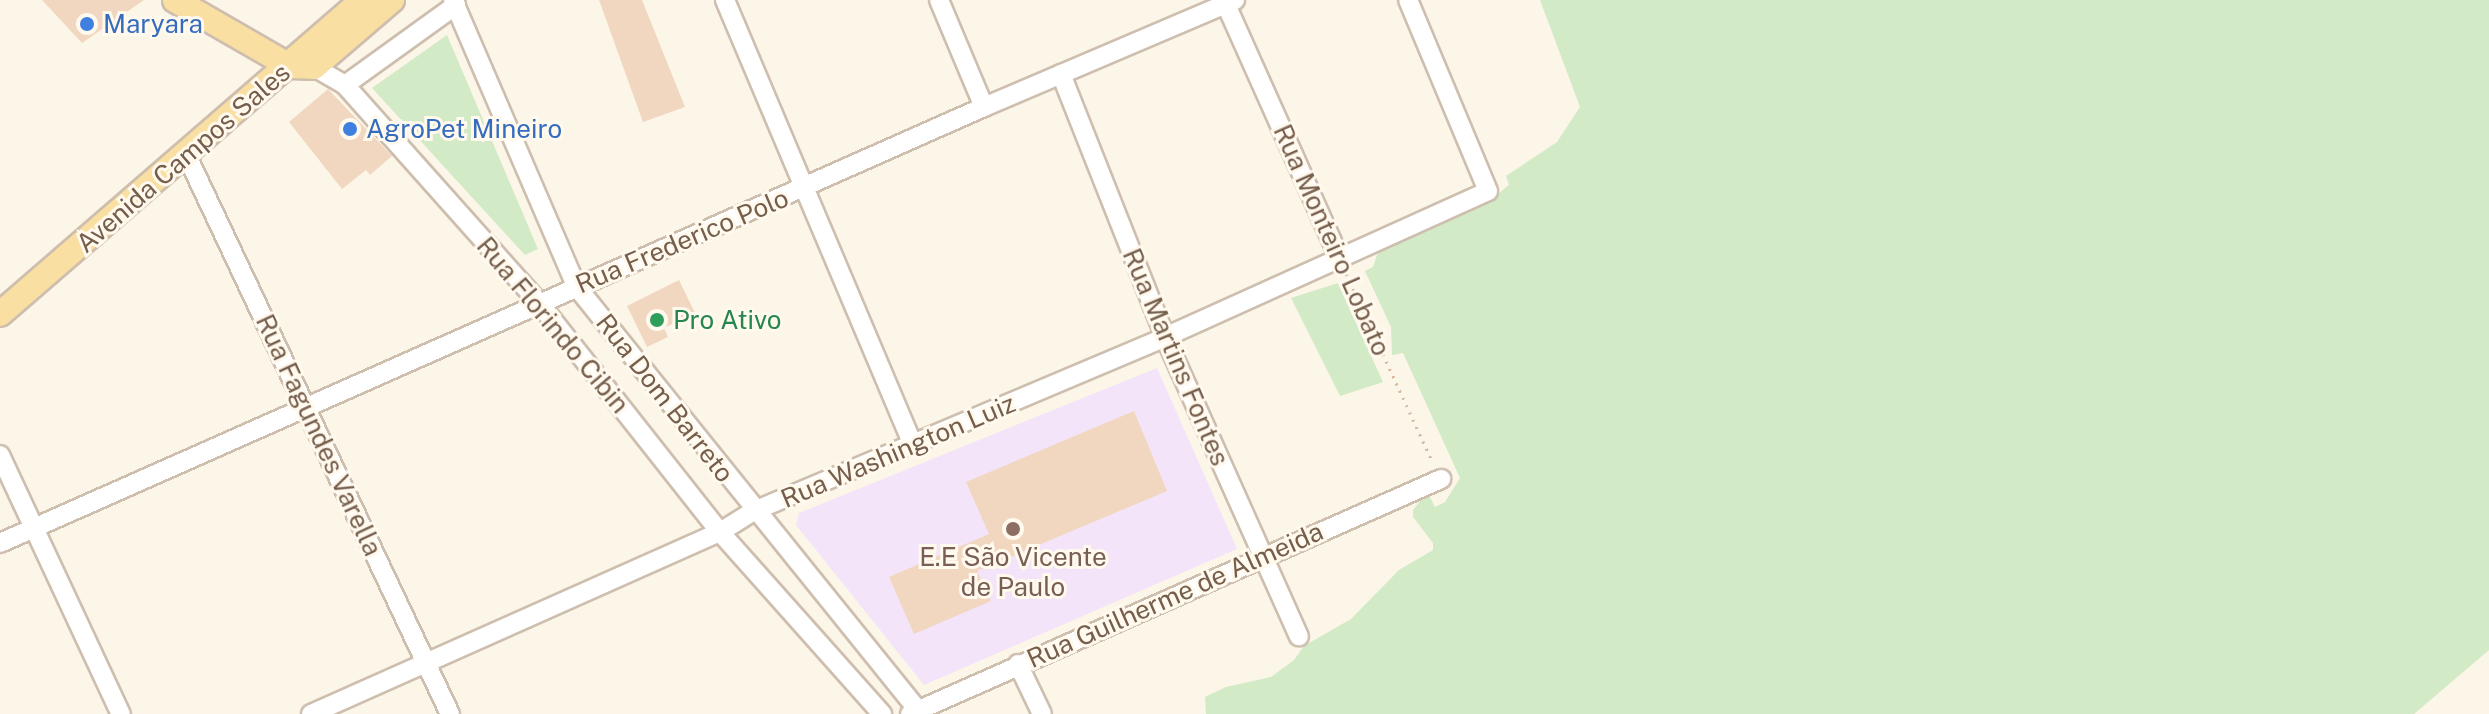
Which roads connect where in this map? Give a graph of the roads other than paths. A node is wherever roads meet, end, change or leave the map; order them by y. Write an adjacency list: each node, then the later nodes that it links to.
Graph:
1 (175, 0): 9 (main road, Rua Florindo Cibin)
2 (363, 0): 9 (main road, Avenida Campos Sales)
3 (392, 0): 9 (main road, Avenida Campos Sales)
4 (725, 0): 14 (street)
5 (939, 0): 12 (street)
6 (1408, 0): 15 (street, Rua Washington Luiz)
7 (1228, 1): 10 (street, Rua Frederico Polo); 15 (street, Rua Monteiro Lobato)
8 (455, 2): 11 (street); 16 (street, Rua Dom Barreto)
9 (302, 66): 11 (street, Rua Florindo Cibin); 13 (main road, Avenida Campos Sales)
10 (1061, 74): 12 (street, Rua Frederico Polo); 19 (street, Rua Martins Fontes)
11 (345, 85): 17 (street, Rua Florindo Cibin)
12 (984, 107): 14 (street, Rua Frederico Polo)
13 (187, 156): 18 (main road, Avenida Campos Sales); 20 (street, Rua Fagundes Varella)
14 (802, 189): 16 (street, Rua Frederico Polo); 21 (street)
15 (1340, 259): 19 (street, Rua Washington Luiz)
16 (576, 286): 17 (street, Rua Frederico Polo); 24 (street, Rua Dom Barreto)
17 (539, 303): 20 (street, Rua Frederico Polo); 26 (street, Rua Florindo Cibin)
18 (0, 314)
19 (1165, 337): 21 (street, Rua Washington Luiz); 28 (street, Rua Martins Fontes)
20 (306, 407): 25 (street, Rua Frederico Polo); 30 (street, Rua Fagundes Varella)
21 (913, 446): 24 (street, Rua Washington Luiz)
22 (0, 455): 25 (street)
23 (1441, 479): 28 (street, Rua Guilherme de Almeida)
24 (754, 511): 26 (street, Rua Washington Luiz); 32 (street, Rua Dom Barreto)
25 (37, 527): 27 (street, Rua Frederico Polo); 33 (street)
26 (720, 532): 30 (street, Rua Washington Luiz); 36 (street, Rua Florindo Cibin)
27 (0, 543)
28 (1261, 556): 29 (street, Rua Martins Fontes); 31 (street, Rua Guilherme de Almeida)
29 (1299, 636)
30 (428, 664): 34 (street, Rua Washington Luiz); 35 (street, Rua Fagundes Varella)
31 (1018, 664): 32 (street, Rua Guilherme de Almeida); 37 (street)
32 (916, 713)
33 (121, 714)
34 (311, 714)
35 (450, 714)
36 (882, 714)
37 (1042, 714)

